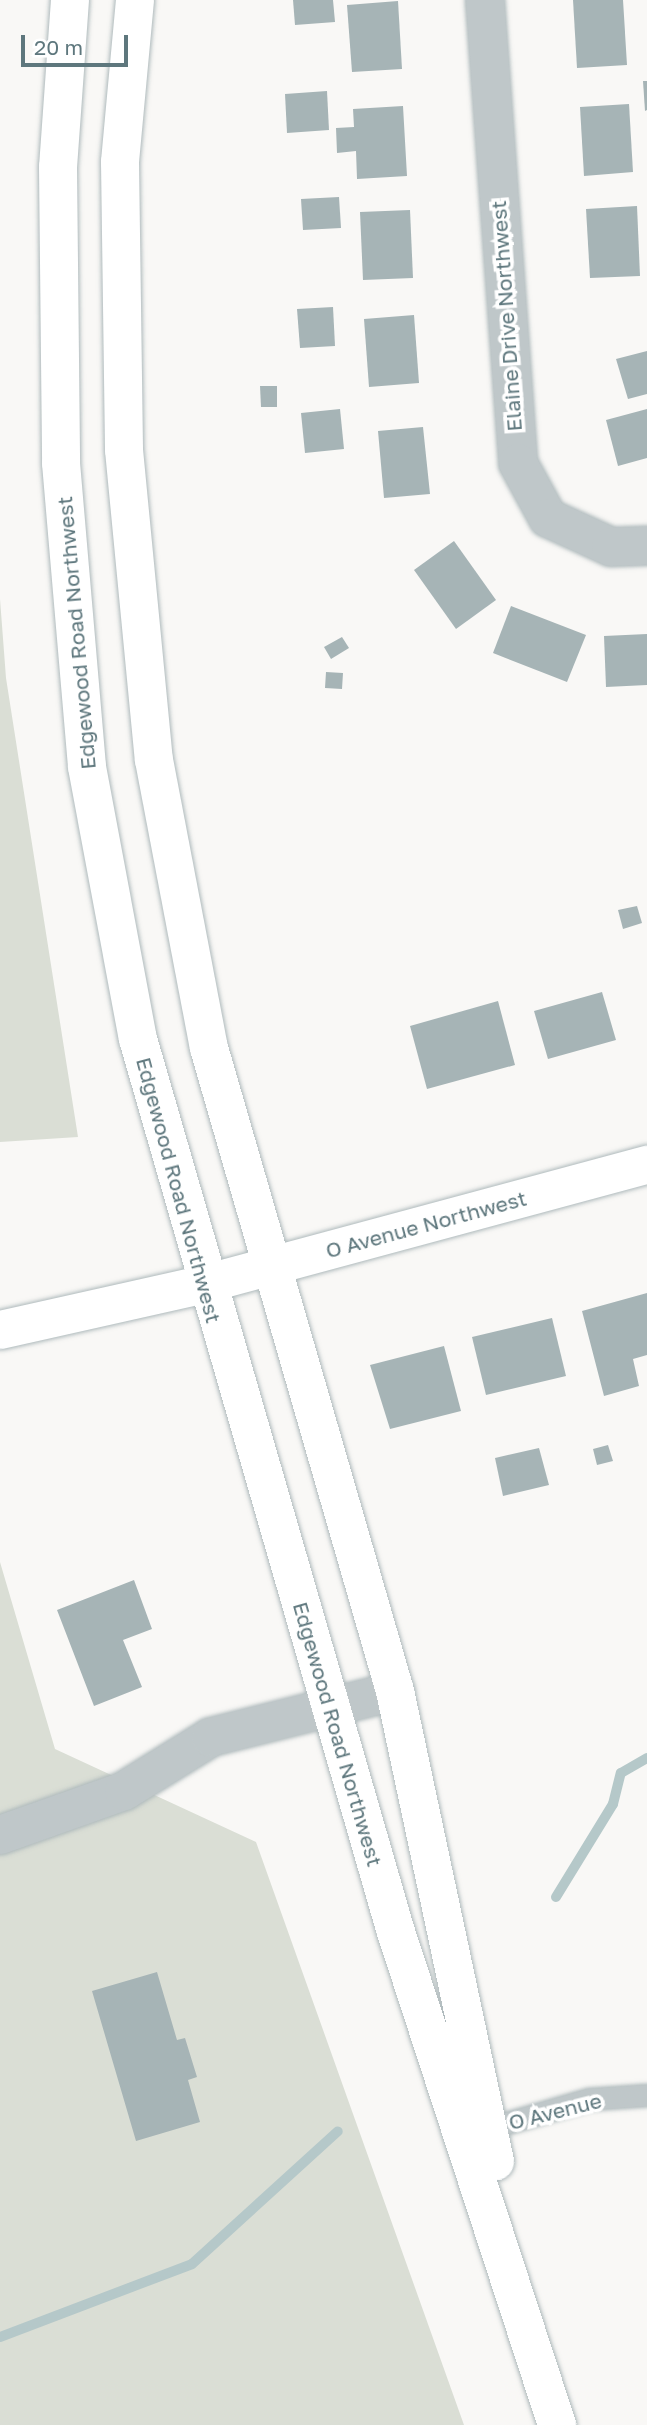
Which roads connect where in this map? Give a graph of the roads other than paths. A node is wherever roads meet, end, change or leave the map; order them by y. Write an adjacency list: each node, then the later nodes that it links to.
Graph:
1 (70, 0): 7 (main road, Edgewood Road Northwest)
2 (135, 0): 6 (main road, Edgewood Road Northwest)
3 (485, 0): 4 (street, Elaine Drive Northwest)
4 (647, 545)
5 (647, 1165): 6 (main road, O Avenue Northwest)
6 (267, 1266): 7 (main road, O Avenue Northwest); 9 (main road, Edgewood Road Northwest)
7 (205, 1284): 8 (main road, O Avenue Northwest); 10 (main road, Edgewood Road Northwest)
8 (0, 1330)
9 (395, 1691): 10 (street); 13 (main road, Edgewood Road Northwest)
10 (330, 1708): 11 (street); 13 (main road, Edgewood Road Northwest)
11 (0, 1835)
12 (647, 2095): 13 (lane, O Avenue)
13 (476, 2132): 14 (main road, Edgewood Road Northwest)
14 (557, 2425)

